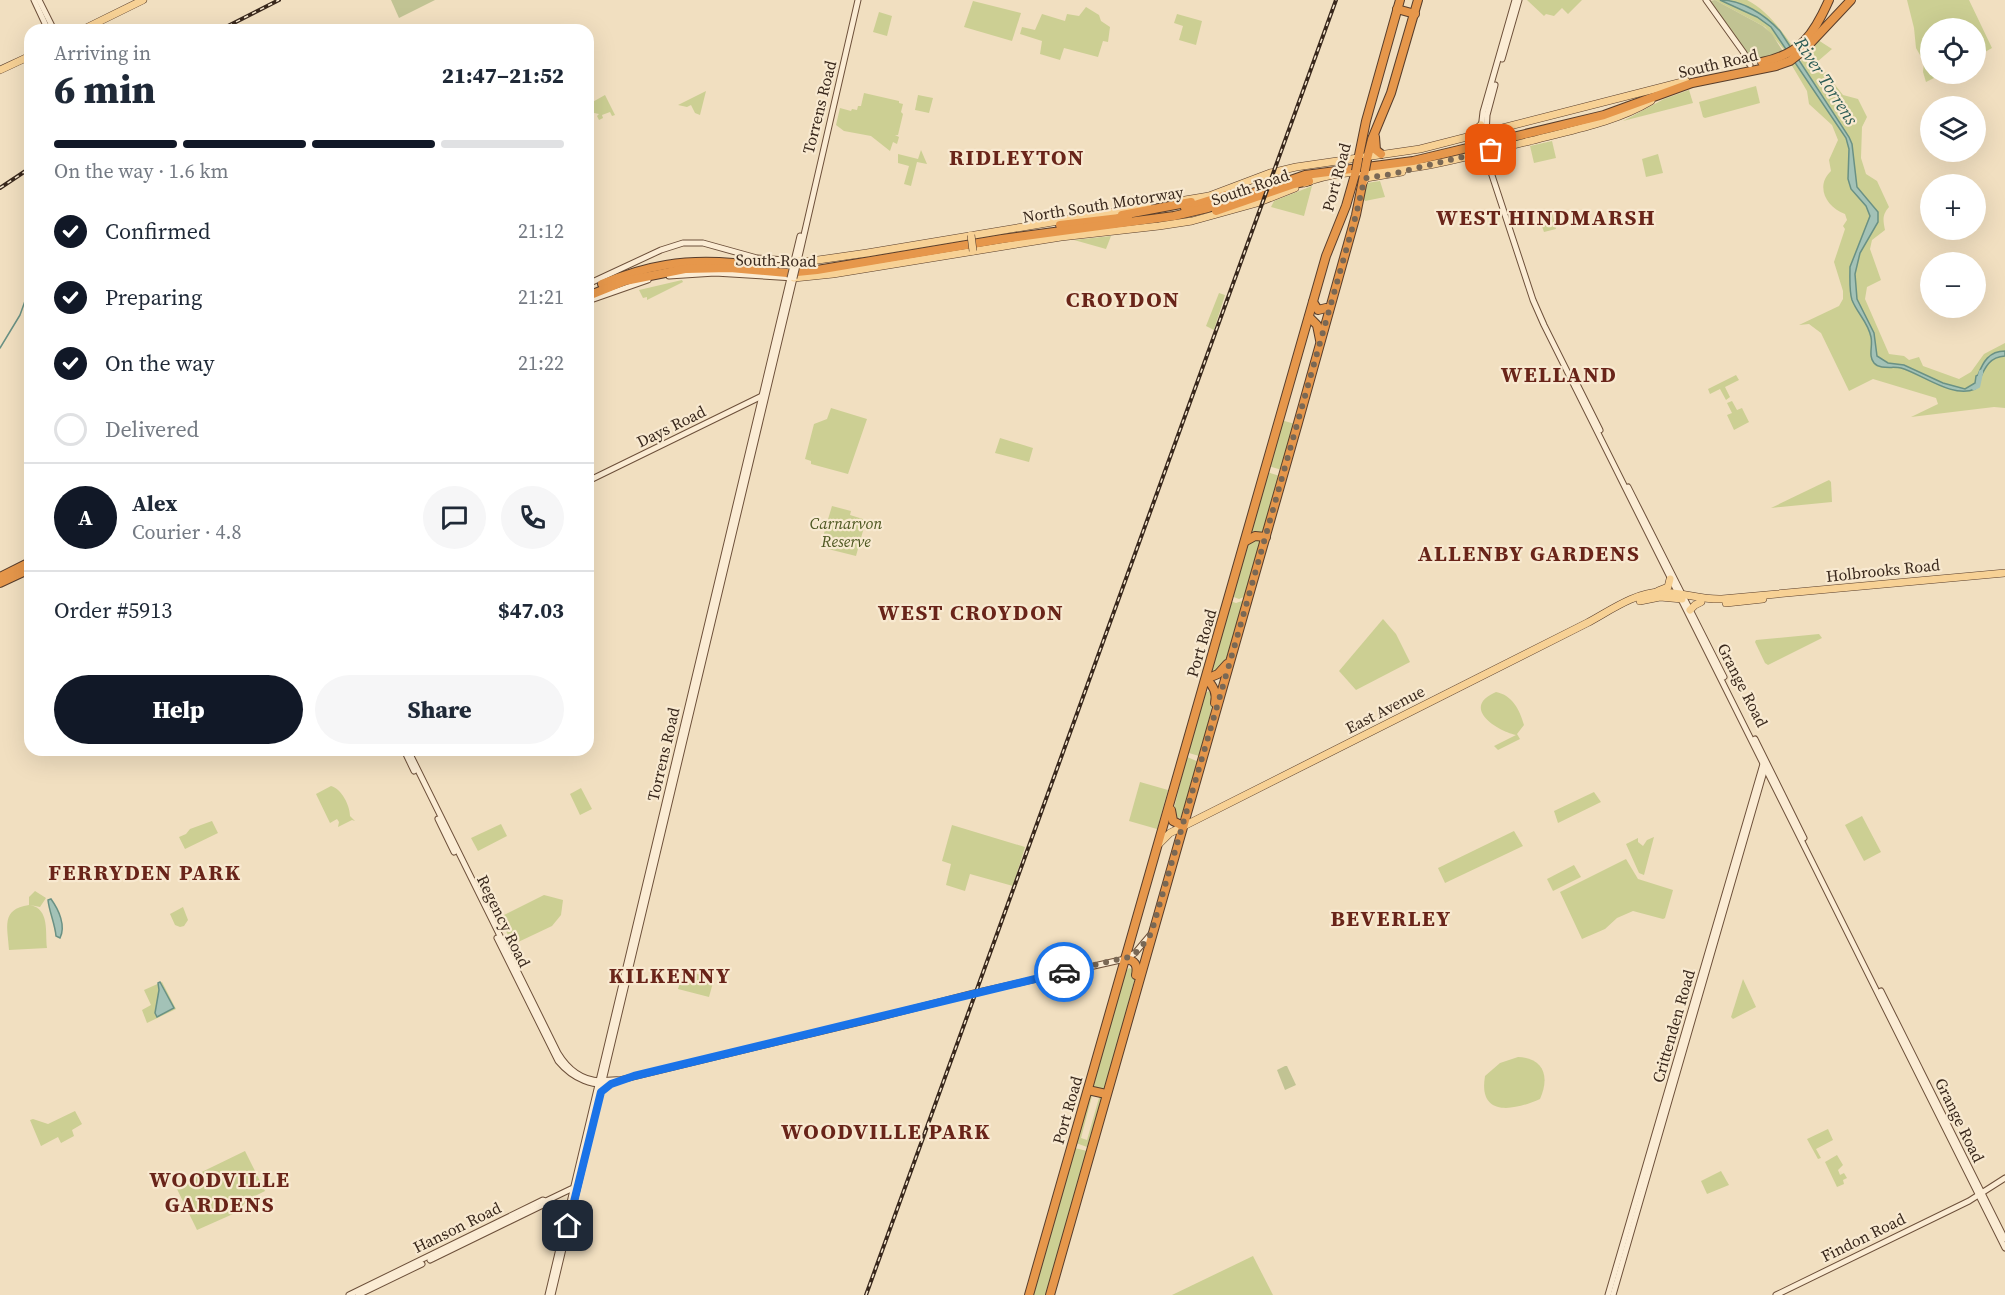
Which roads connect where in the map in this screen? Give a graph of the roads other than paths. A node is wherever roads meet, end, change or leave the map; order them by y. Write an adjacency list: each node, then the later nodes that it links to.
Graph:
1 (34, 0): 14 (main road)
2 (39, 0): 15 (main road)
3 (143, 0): 16 (main road)
4 (150, 0): 17 (main road)
5 (858, 0): 49 (main road, Torrens Road)
6 (1400, 0): 12 (highway, Port Road)
7 (1418, 0): 13 (highway, Port Road)
8 (1517, 0): 31 (main road)
9 (1706, 0): 24 (main road)
10 (1829, 0): 18 (highway, South Road)
11 (1851, 0): 18 (highway, South Road)
12 (1397, 9): 13 (highway); 19 (highway, Port Road)
13 (1415, 14): 21 (highway, Port Road)
14 (45, 24)
15 (51, 24)
16 (94, 24)
17 (104, 24)
18 (1798, 51): 22 (highway, South Road)
19 (1383, 58): 21 (highway); 29 (highway, Port Road)
20 (24, 59): 25 (main road)
21 (1401, 59): 26 (highway, Port Road)
22 (1786, 59): 24 (highway, South Road); 28 (highway, South Road)
23 (24, 63): 25 (main road)
24 (1750, 65): 27 (highway, South Road)
25 (0, 72)
26 (1396, 76): 29 (highway); 30 (highway, Port Road)
27 (1686, 81): 31 (main road, South Road); 46 (highway, North South Motorway)
28 (1655, 97): 33 (main road, South Road); 47 (highway, North South Motorway)
29 (1372, 101): 32 (highway, Port Road)
30 (1375, 131): 35 (highway); 36 (highway, Port Road)
31 (1483, 131): 34 (main road, Grange Road, bridge); 35 (main road, South Road)
32 (1360, 144): 36 (highway, Port Road); 38 (main road)
33 (1505, 147): 34 (main road, South Road); 37 (main road)
34 (1484, 150): 37 (main road, Grange Road); 39 (main road, South Road)
35 (1381, 154): 36 (main road, South Road)
36 (1363, 158): 38 (main road, South Road); 40 (highway, Port Road, bridge)
37 (1489, 161): 76 (main road, Grange Road); 82 (main road, Grange Road)
38 (1296, 166): 44 (main road, South Road)
39 (1419, 166): 40 (main road, South Road); 43 (main road)
40 (1360, 172): 41 (main road, South Road); 43 (highway, Port Road); 45 (highway, Port Road)
41 (1343, 175): 42 (main road, South Road); 45 (highway)
42 (1309, 181): 47 (highway); 50 (main road, South Road)
43 (1363, 183): 62 (highway, Port Road)
44 (1209, 196): 46 (highway); 48 (main road, South Road)
45 (1346, 206): 61 (highway, Port Road)
46 (1110, 219): 57 (highway, North South Motorway)
47 (1132, 222): 59 (highway, North South Motorway)
48 (971, 235): 50 (main road, bridge); 53 (main road, South Road)
49 (798, 250): 51 (main road); 52 (main road, Torrens Road); 53 (main road)
50 (973, 251): 55 (main road, South Road)
51 (783, 260): 52 (main road, South Road); 56 (main road, South Road)
52 (796, 261): 53 (main road, South Road); 55 (main road, Torrens Road, bridge)
53 (806, 261)
54 (781, 278): 55 (main road, South Road); 58 (main road); 60 (main road, South Road)
55 (792, 280): 58 (main road, Torrens Road); 65 (main road, Torrens Road)
56 (594, 281)
57 (594, 288)
58 (787, 293): 65 (main road, Torrens Road)
59 (594, 294)
60 (594, 299)
61 (1313, 302): 62 (highway); 63 (highway, Port Road)
62 (1328, 306): 63 (highway); 64 (highway, Port Road)
63 (1309, 317): 64 (highway); 71 (highway, Port Road)
64 (1319, 345): 69 (highway, Port Road)
65 (764, 397): 66 (main road, Days Road); 67 (main road, Torrens Road); 70 (main road, Torrens Road)
66 (594, 478)
67 (730, 528): 68 (main road); 70 (main road, Torrens Road)
68 (722, 530)
69 (1266, 537): 71 (highway); 79 (highway, Port Road)
70 (730, 540): 106 (main road, Torrens Road)
71 (1246, 541): 81 (highway, Port Road)
72 (24, 565): 75 (highway)
73 (2004, 571): 80 (main road, Holbrooks Road)
74 (24, 572): 77 (highway)
75 (0, 577)
76 (1670, 579): 78 (main road); 82 (main road, Grange Road)
77 (0, 583)
78 (1653, 593): 82 (main road, East Avenue); 85 (main road, East Avenue)
79 (1249, 594): 81 (highway); 86 (highway, Port Road)
80 (1767, 596): 82 (main road, Holbrooks Road); 83 (main road, Holbrooks Road)
81 (1230, 597): 87 (highway, Port Road)
82 (1681, 597): 83 (main road, Holbrooks Road); 84 (main road, Grange Road); 85 (main road, East Avenue); 92 (main road, Grange Road)
83 (1701, 602): 84 (main road)
84 (1690, 610): 92 (main road, Grange Road)
85 (1599, 616): 97 (main road, East Avenue)
86 (1230, 661): 87 (highway); 90 (highway, Port Road)
87 (1206, 679): 88 (highway); 89 (highway, Port Road)
88 (1215, 692): 89 (highway); 90 (highway)
89 (1202, 696): 94 (highway, Port Road)
90 (1215, 712): 95 (highway, Port Road)
91 (409, 756): 109 (main road, Regency Road)
92 (1765, 765): 93 (main road, Grange Road); 116 (main road, Grange Road); 133 (main road, Crittenden Road)
93 (1766, 777): 116 (main road, Grange Road); 134 (main road, Crittenden Road)
94 (1170, 806): 96 (highway); 98 (highway, Port Road)
95 (1186, 816): 96 (highway); 97 (highway, Port Road)
96 (1173, 821): 97 (highway)
97 (1183, 826): 98 (main road, East Avenue); 99 (highway, Port Road)
98 (1159, 844): 100 (highway, Port Road)
99 (1155, 921): 100 (highway); 101 (highway, Port Road)
100 (1142, 923): 102 (highway, Port Road)
101 (1151, 934): 102 (main road); 105 (highway, Port Road)
102 (1125, 959): 103 (highway); 104 (highway, Port Road); 108 (main road)
103 (1137, 971): 104 (highway); 105 (highway)
104 (1120, 978): 111 (highway, Port Road)
105 (1137, 987): 113 (highway, Port Road)
106 (618, 1010): 107 (main road, Torrens Road); 109 (main road, Torrens Road)
107 (601, 1072): 109 (main road, Torrens Road); 109 (main road)
108 (620, 1080): 109 (main road); 110 (main road)
109 (597, 1082): 110 (main road); 112 (main road, Torrens Road); 114 (main road, Torrens Road)
110 (611, 1084): 112 (main road)
111 (1088, 1090): 113 (highway); 131 (highway, Port Road)
112 (601, 1092): 118 (main road, Torrens Road)
113 (1106, 1094): 132 (highway, Port Road)
114 (577, 1177): 118 (main road, Torrens Road); 121 (main road)
115 (2005, 1178): 117 (main road, Findon Road)
116 (1976, 1185): 117 (main road); 119 (main road, Grange Road); 122 (main road)
117 (1988, 1188): 119 (main road, Findon Road); 124 (main road)
118 (576, 1189): 120 (main road, Hanson Road); 121 (main road, Hanson Road); 123 (main road, Torrens Road); 130 (main road, Torrens Road)
119 (1980, 1193): 122 (main road, Findon Road); 124 (main road, Grange Road)
120 (563, 1195): 123 (main road); 126 (main road, Hanson Road)
121 (543, 1200): 125 (main road, Hanson Road)
122 (1966, 1201): 124 (main road); 135 (main road, Findon Road)
123 (571, 1202): 130 (main road, Torrens Road)
124 (1984, 1202): 127 (main road, Grange Road)
125 (526, 1208): 126 (main road); 128 (main road, Hanson Road)
126 (533, 1210): 129 (main road, Hanson Road)
127 (2005, 1244)
128 (350, 1295)
129 (358, 1295)
130 (550, 1295)
131 (1029, 1295)
132 (1050, 1295)
133 (1608, 1295)
134 (1613, 1295)
135 (1776, 1295)

